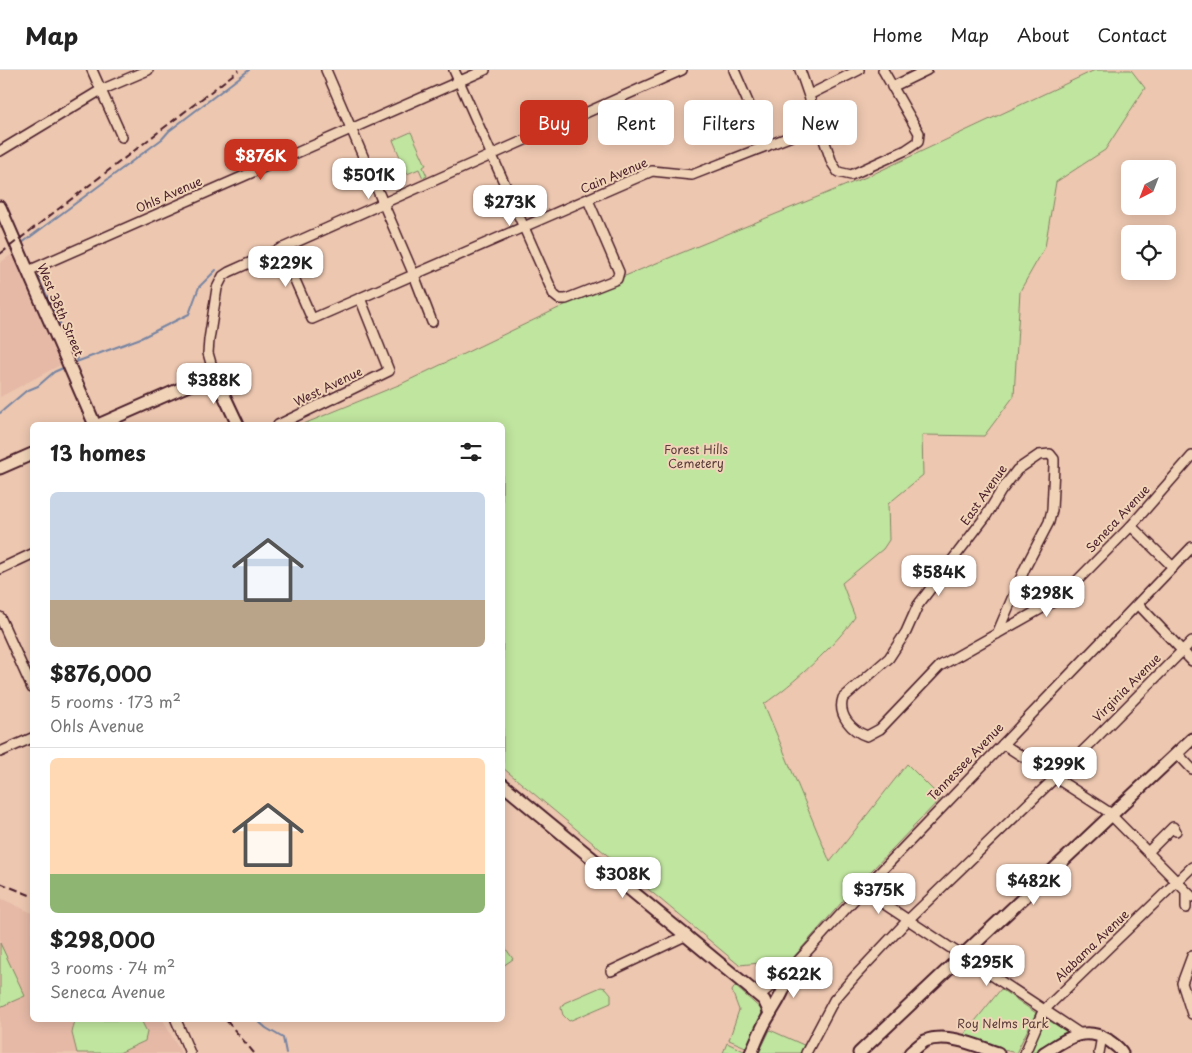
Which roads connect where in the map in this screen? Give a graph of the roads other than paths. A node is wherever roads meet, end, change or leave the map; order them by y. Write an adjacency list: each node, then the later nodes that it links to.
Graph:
1 (92, 70): 14 (street)
2 (148, 70): 14 (street)
3 (326, 70): 17 (street)
4 (454, 70): 12 (street)
5 (485, 70): 12 (street, Ohls Avenue)
6 (682, 70): 23 (street)
7 (734, 70): 21 (street)
8 (800, 70): 15 (street)
9 (859, 70): 15 (street)
10 (882, 70): 13 (street)
11 (927, 70): 13 (street)
12 (459, 82): 17 (street, Ohls Avenue); 23 (street)
13 (892, 87): 20 (street)
14 (100, 90): 18 (street); 22 (street)
15 (809, 95): 16 (street)
16 (811, 100)
17 (351, 129): 25 (street); 29 (street, Ohls Avenue)
18 (122, 137)
19 (783, 140): 21 (street, Cain Avenue)
20 (826, 145)
21 (767, 146): 24 (street, Cain Avenue)
22 (0, 151)
23 (492, 156): 25 (street); 27 (street)
24 (588, 200): 27 (street, Cain Avenue); 27 (street)
25 (383, 203): 28 (street); 30 (street)
26 (0, 207): 29 (main road, West 38th Street)
27 (523, 228): 30 (street, Cain Avenue)
28 (281, 248): 31 (street, Cain Avenue); 33 (street)
29 (28, 271): 34 (main road, West 38th Street)
30 (414, 274): 31 (street, Cain Avenue); 32 (street)
31 (360, 298): 37 (street, West Avenue)
32 (432, 322)
33 (214, 374): 35 (main road); 36 (main road)
34 (95, 422)
35 (103, 422)
36 (237, 422)
37 (284, 422)
38 (30, 455): 40 (main road)
39 (1192, 456): 41 (street, Seneca Avenue)
40 (0, 468)
41 (1131, 526): 44 (street); 48 (street, Seneca Avenue)
42 (1192, 546): 44 (street, Tennessee Avenue)
43 (30, 555): 45 (street)
44 (1172, 567): 46 (street, Tennessee Avenue)
45 (0, 569)
46 (1138, 604): 50 (street); 56 (street, Tennessee Avenue)
47 (0, 618): 52 (street)
48 (997, 634): 53 (street, Seneca Avenue); 53 (street, East Avenue)
49 (1192, 641): 50 (street, Virginia Avenue)
50 (1182, 651): 51 (street); 60 (street, Virginia Avenue)
51 (1192, 661)
52 (30, 684)
53 (867, 736)
54 (30, 739): 57 (street)
55 (1192, 739): 58 (main road)
56 (1003, 744): 60 (street); 67 (street, Tennessee Avenue)
57 (0, 752)
58 (1177, 753): 59 (street); 62 (main road)
59 (1192, 769)
60 (1054, 777): 62 (street); 70 (street, Virginia Avenue)
61 (505, 786): 71 (main road)
62 (1112, 815): 64 (street); 72 (main road)
63 (1176, 831): 64 (street)
64 (1148, 852): 66 (street)
65 (1192, 867): 66 (street, Alabama Avenue)
66 (1176, 882): 68 (street); 77 (street, Alabama Avenue)
67 (863, 890): 70 (street); 75 (street, Tennessee Avenue)
68 (1189, 895): 69 (street)
69 (1186, 908)
70 (908, 920): 72 (street); 85 (street, Virginia Avenue)
71 (687, 935): 74 (street); 76 (main road)
72 (962, 956): 77 (street); 86 (main road)
73 (1192, 956): 79 (street)
74 (611, 971)
75 (788, 972): 76 (street, Tennessee Avenue); 78 (main road)
76 (759, 996): 78 (main road)
77 (1043, 1011): 81 (street); 89 (street, Alabama Avenue)
78 (770, 1013): 84 (main road)
79 (1192, 1014)
80 (177, 1022): 83 (street)
81 (1079, 1033): 82 (main road); 90 (main road)
82 (1102, 1036): 91 (street); 92 (main road)
83 (190, 1053)
84 (751, 1053)
85 (806, 1053)
86 (858, 1053)
87 (910, 1053): 88 (main road)
88 (998, 1053)
89 (1025, 1053)
90 (1044, 1053)
91 (1099, 1053)
92 (1122, 1053)

